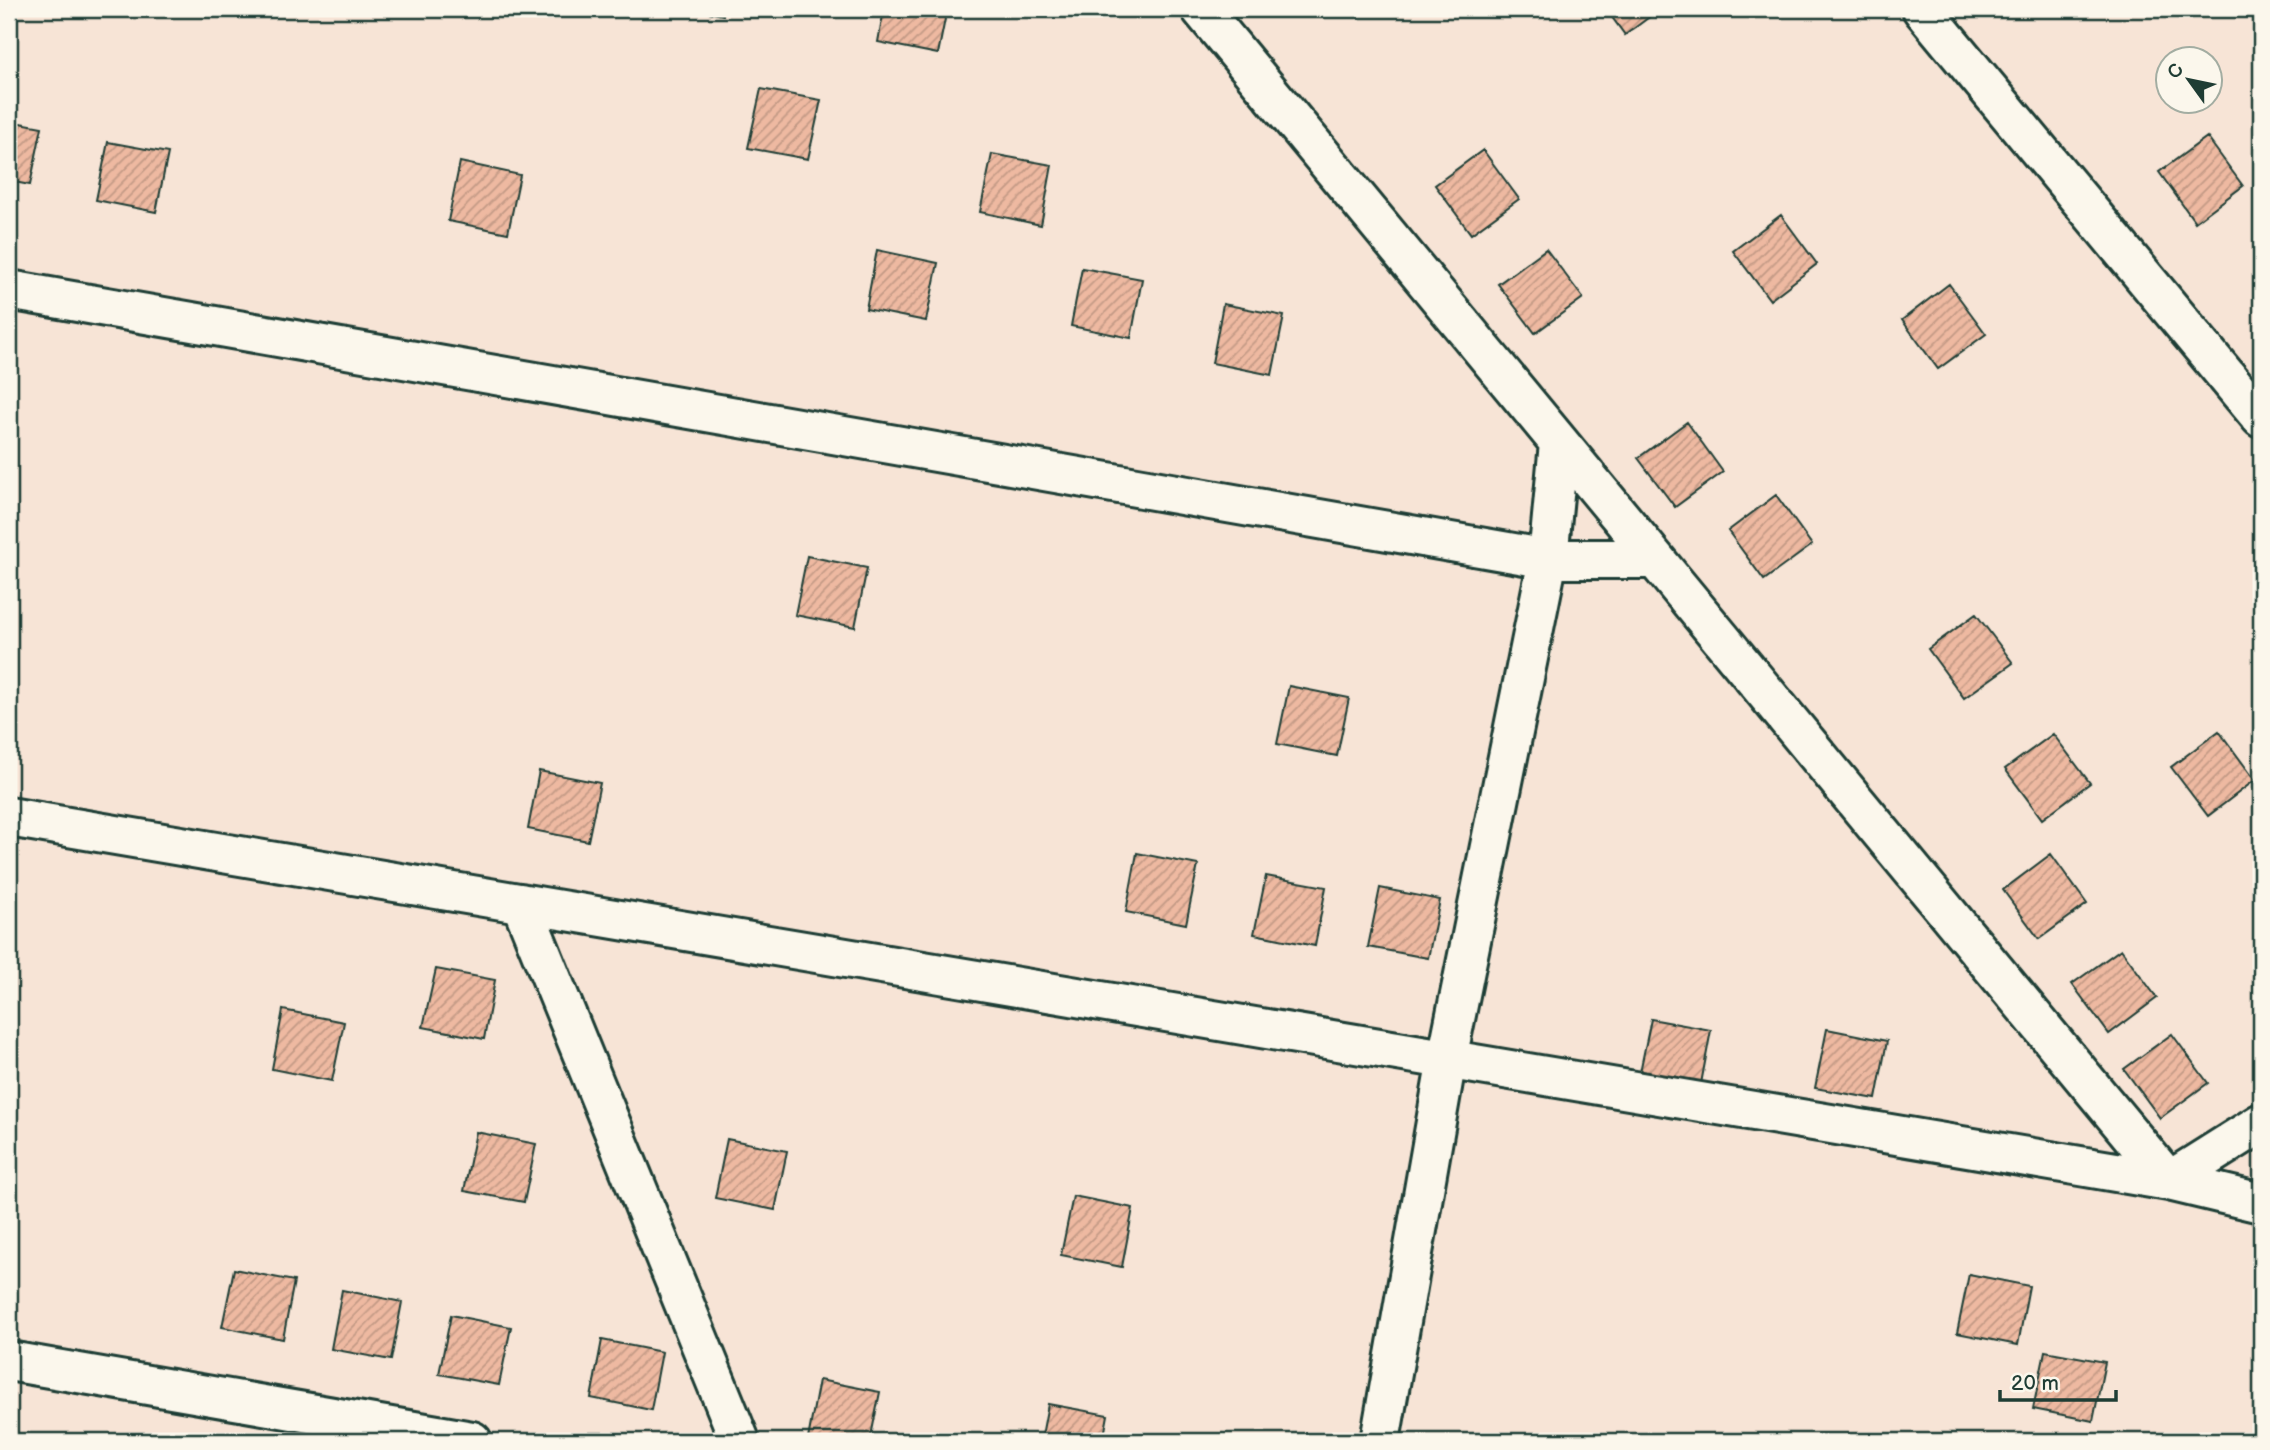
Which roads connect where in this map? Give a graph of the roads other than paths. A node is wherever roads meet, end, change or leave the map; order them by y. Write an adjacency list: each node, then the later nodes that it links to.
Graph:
1 (1201, 9): 5 (lane)
2 (1922, 9): 4 (lane)
3 (9, 290): 6 (lane)
4 (2261, 418)
5 (1559, 443): 6 (lane); 7 (lane)
6 (1548, 559): 7 (lane); 10 (lane)
7 (1655, 559): 12 (lane)
8 (9, 817): 9 (lane)
9 (521, 903): 10 (lane); 16 (lane)
10 (1447, 1059): 12 (lane); 17 (lane)
11 (2261, 1123): 12 (lane)
12 (2169, 1181): 13 (lane)
13 (2261, 1203)
14 (9, 1361): 15 (lane)
15 (471, 1441)
16 (740, 1441)
17 (1380, 1441)

